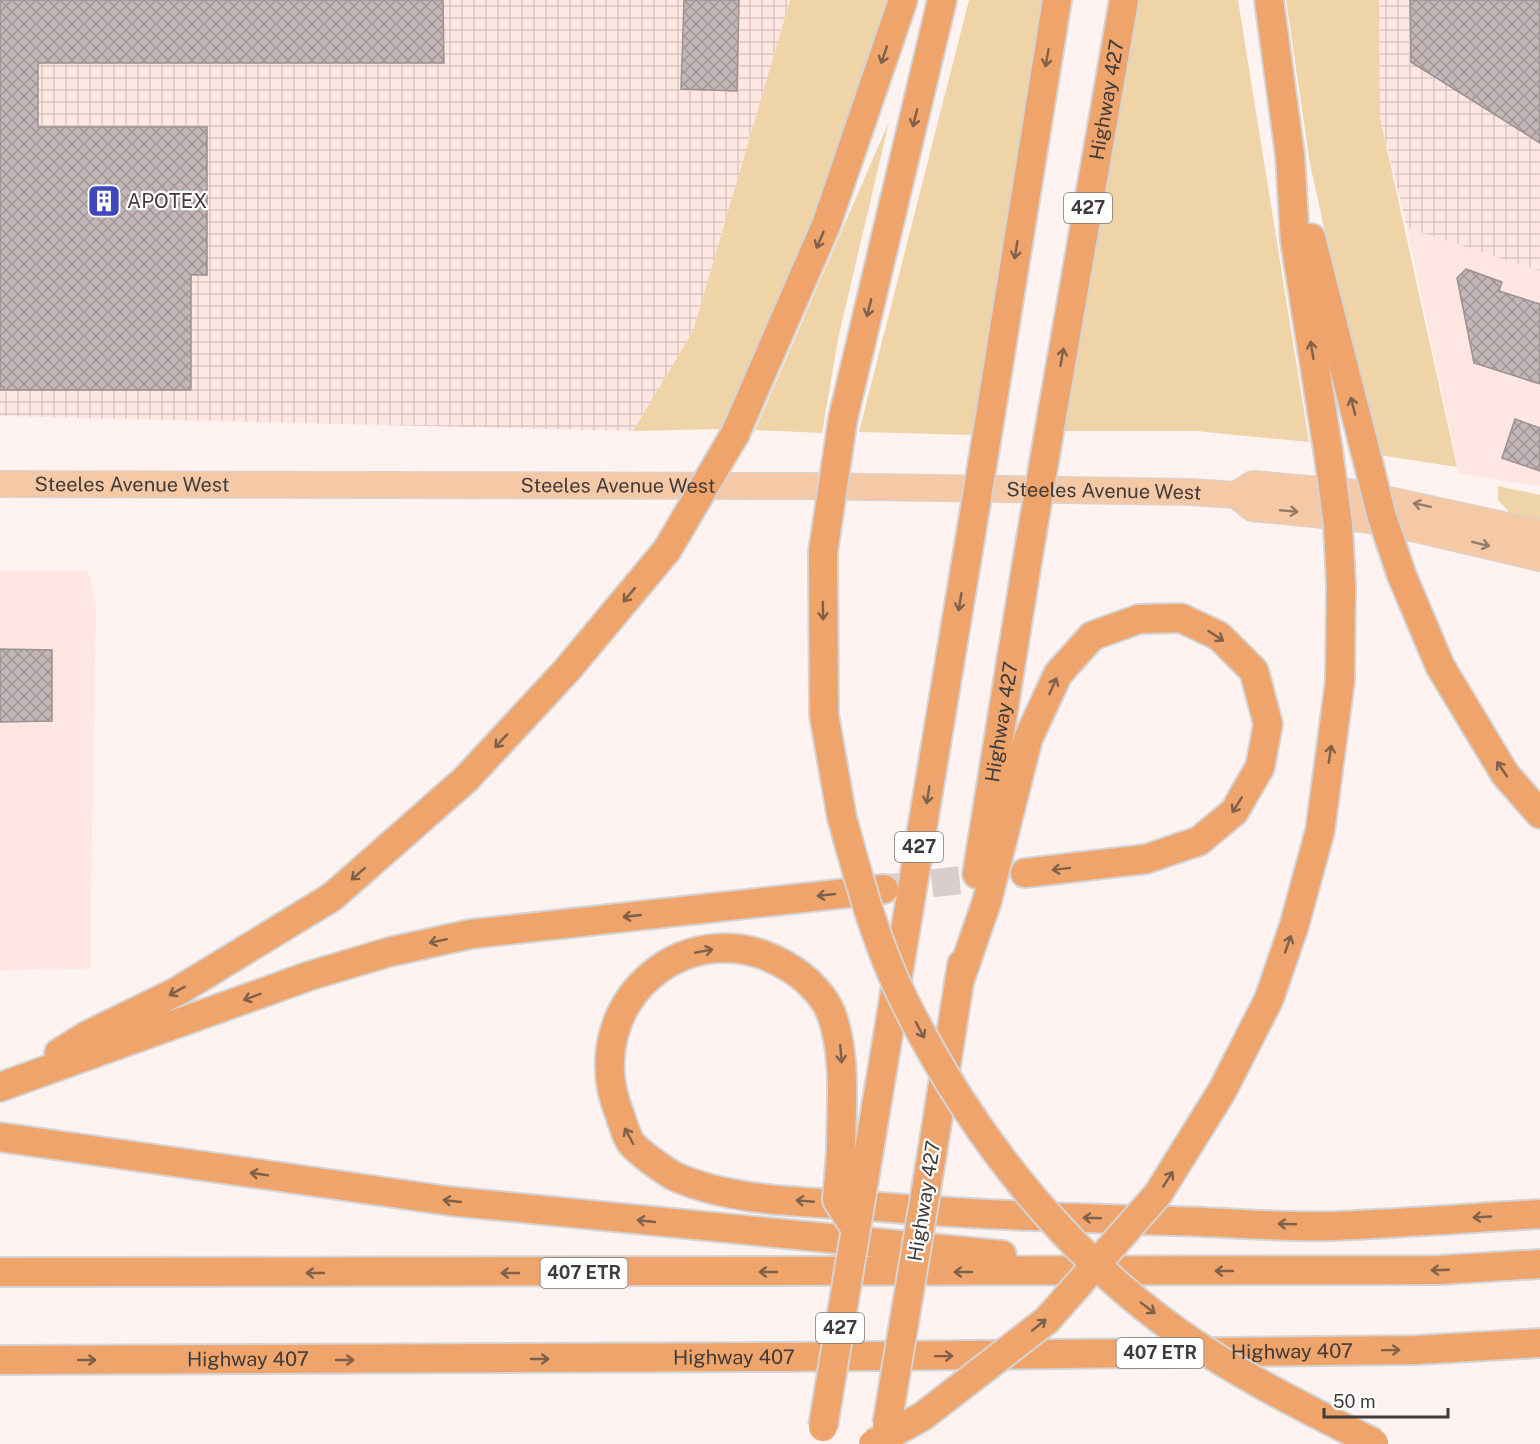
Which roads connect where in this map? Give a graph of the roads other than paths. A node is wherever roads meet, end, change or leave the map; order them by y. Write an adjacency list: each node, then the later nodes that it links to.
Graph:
1 (903, 0): 15 (highway, one-way to 15, bridge)
2 (942, 0): 28 (highway, one-way to 28, bridge)
3 (1058, 0): 18 (highway, 427, one-way to 18, bridge)
4 (1124, 0): 14 (highway, Highway 427 / 427, one-way to 4, bridge)
5 (1269, 0): 6 (highway)
6 (1290, 155): 11 (highway, one-way to 6, bridge); 27 (highway, one-way to 6, bridge)
7 (0, 484): 8 (main road, Steeles Avenue West)
8 (1236, 495): 9 (main road, Steeles Avenue West, one-way to 8); 10 (main road, Steeles Avenue West, one-way to 10)
9 (1540, 532)
10 (1540, 558)
11 (1540, 814)
12 (1025, 873): 14 (highway, one-way to 12)
13 (884, 889): 15 (highway, one-way to 15)
14 (960, 982): 27 (highway, Highway 427 / 427, bridge)
15 (3, 1086)
16 (0, 1137): 20 (highway, one-way to 16)
17 (1540, 1214): 18 (highway, one-way to 18, bridge)
18 (856, 1229): 26 (highway, 427, bridge)
19 (1540, 1264): 20 (highway, 407 ETR, one-way to 20)
20 (1169, 1271): 21 (highway, 407 ETR, one-way to 21)
21 (0, 1272)
22 (1540, 1343): 24 (highway, Highway 407 / 407 ETR, one-way to 22)
23 (0, 1360): 24 (highway, Highway 407 / 407 ETR)
24 (28, 1360): 25 (highway)
25 (0, 1368)
26 (821, 1435)
27 (881, 1438)
28 (1376, 1443)

